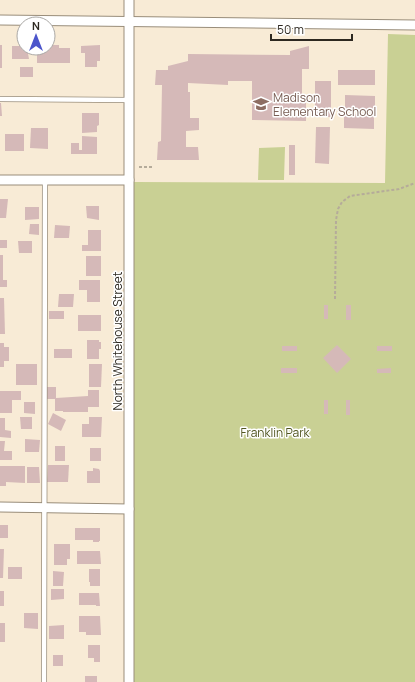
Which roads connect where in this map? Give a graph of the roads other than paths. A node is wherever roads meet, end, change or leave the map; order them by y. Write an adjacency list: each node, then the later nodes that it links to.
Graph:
1 (128, 0): 3 (street, North Whitehouse Street)
2 (0, 20): 3 (street)
3 (128, 22): 4 (street); 6 (street, North Whitehouse Street)
4 (415, 25)
5 (0, 99): 6 (lane)
6 (128, 100): 9 (street, North Whitehouse Street)
7 (0, 180): 8 (street)
8 (45, 180): 9 (street); 11 (lane)
9 (128, 180): 12 (street, North Whitehouse Street)
10 (0, 507): 11 (street)
11 (45, 508): 12 (street); 13 (lane)
12 (128, 509): 14 (street, North Whitehouse Street)
13 (44, 682)
14 (128, 682)

